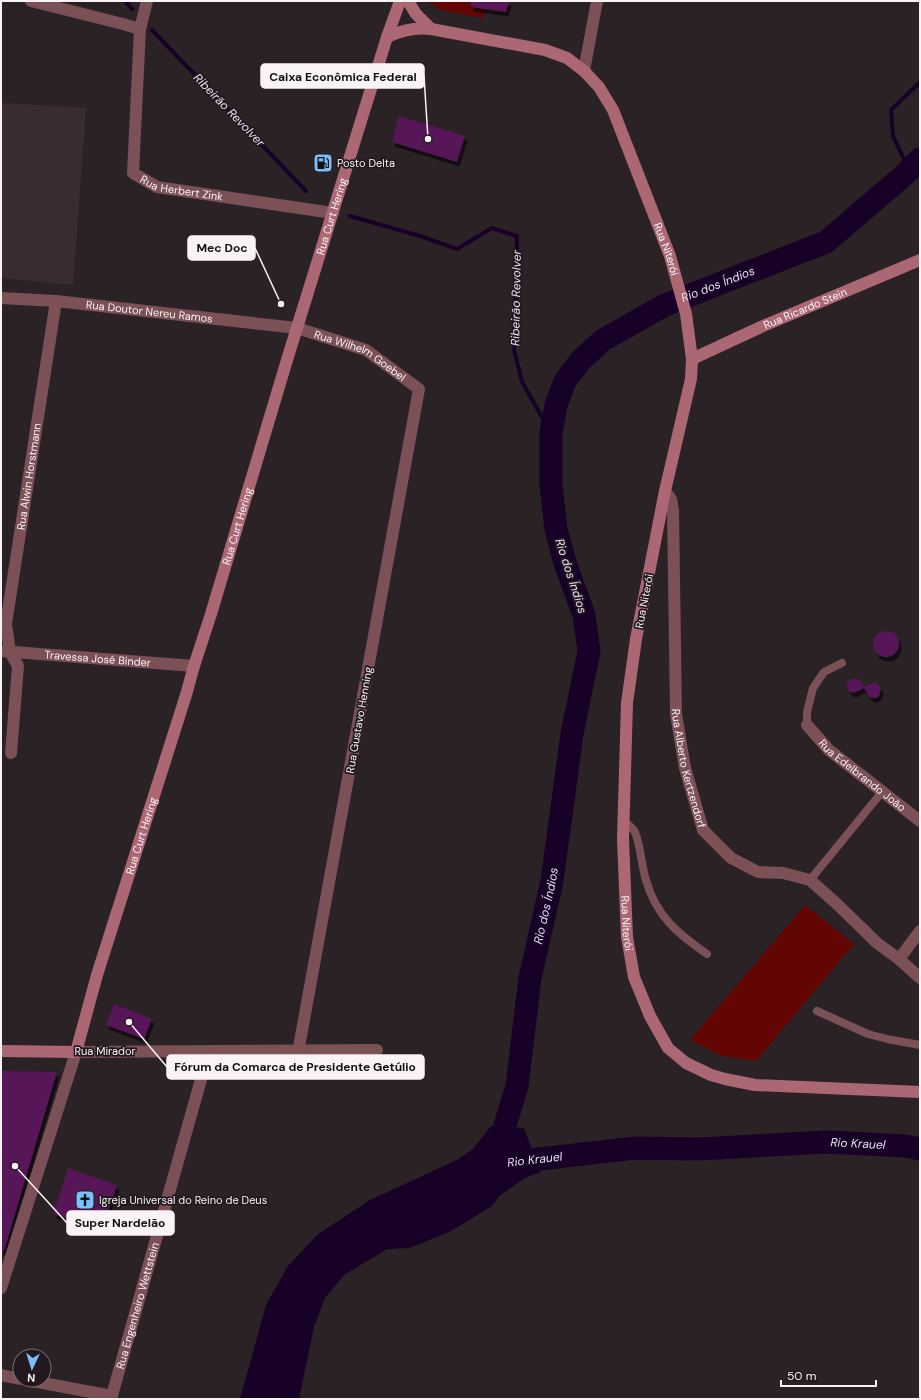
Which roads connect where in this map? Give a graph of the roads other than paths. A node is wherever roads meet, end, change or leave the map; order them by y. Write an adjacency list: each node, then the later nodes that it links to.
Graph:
1 (31, 1): 6 (street)
2 (147, 1): 6 (street, Rua Herbert Zink)
3 (400, 1): 8 (main road, Rua Curt Hering)
4 (408, 1): 7 (main road)
5 (597, 1): 9 (street)
6 (140, 29): 10 (street, Rua Herbert Zink)
7 (431, 29): 8 (main road, Rua Niterói); 9 (main road, Rua Niterói)
8 (387, 37): 10 (main road, Rua Curt Hering)
9 (584, 72): 15 (main road, Rua Niterói)
10 (333, 213): 14 (main road, Rua Curt Hering)
11 (920, 260): 15 (main road, Rua Ricardo Stein)
12 (1, 298): 13 (street, Rua Doutor Nereu Ramos)
13 (56, 301): 14 (street, Rua Doutor Nereu Ramos); 18 (street, Rua Alwin Horstmann)
14 (297, 328): 16 (street, Rua Wilhelm Goebel); 20 (main road, Rua Curt Hering)
15 (692, 359): 17 (main road, Rua Niterói)
16 (419, 389): 36 (street, Rua Gustavo Henning)
17 (665, 490): 24 (main road, Rua Niterói); 26 (street, Rua Alberto Kertzendorf)
18 (5, 652): 20 (street, Travessa José Binder); 22 (street, Rua Alwin Horstmann)
19 (842, 663): 21 (lane)
20 (194, 666): 37 (main road, Rua Curt Hering)
21 (808, 725): 23 (street, Rua Edelbrando João)
22 (11, 753)
23 (882, 792): 25 (street, Rua Edelbrando João); 26 (lane)
24 (624, 821): 28 (lane); 38 (main road, Rua Niterói)
25 (920, 821)
26 (810, 880): 29 (street, Rua Alberto Kertzendorf)
27 (920, 932): 29 (street)
28 (707, 954)
29 (899, 958): 30 (street)
30 (920, 978)
31 (817, 1010): 32 (lane)
32 (920, 1045)
33 (377, 1050): 36 (street, Rua Mirador)
34 (1, 1051): 37 (main road, Rua Mirador)
35 (209, 1051): 36 (street, Rua Mirador); 37 (street, Rua Mirador); 43 (street, Rua Engenheiro Wettstein)
36 (297, 1051)
37 (76, 1052): 39 (street)
38 (920, 1092)
39 (1, 1288)
40 (1, 1375): 41 (street)
41 (12, 1377)
42 (52, 1385): 43 (street)
43 (111, 1398)

